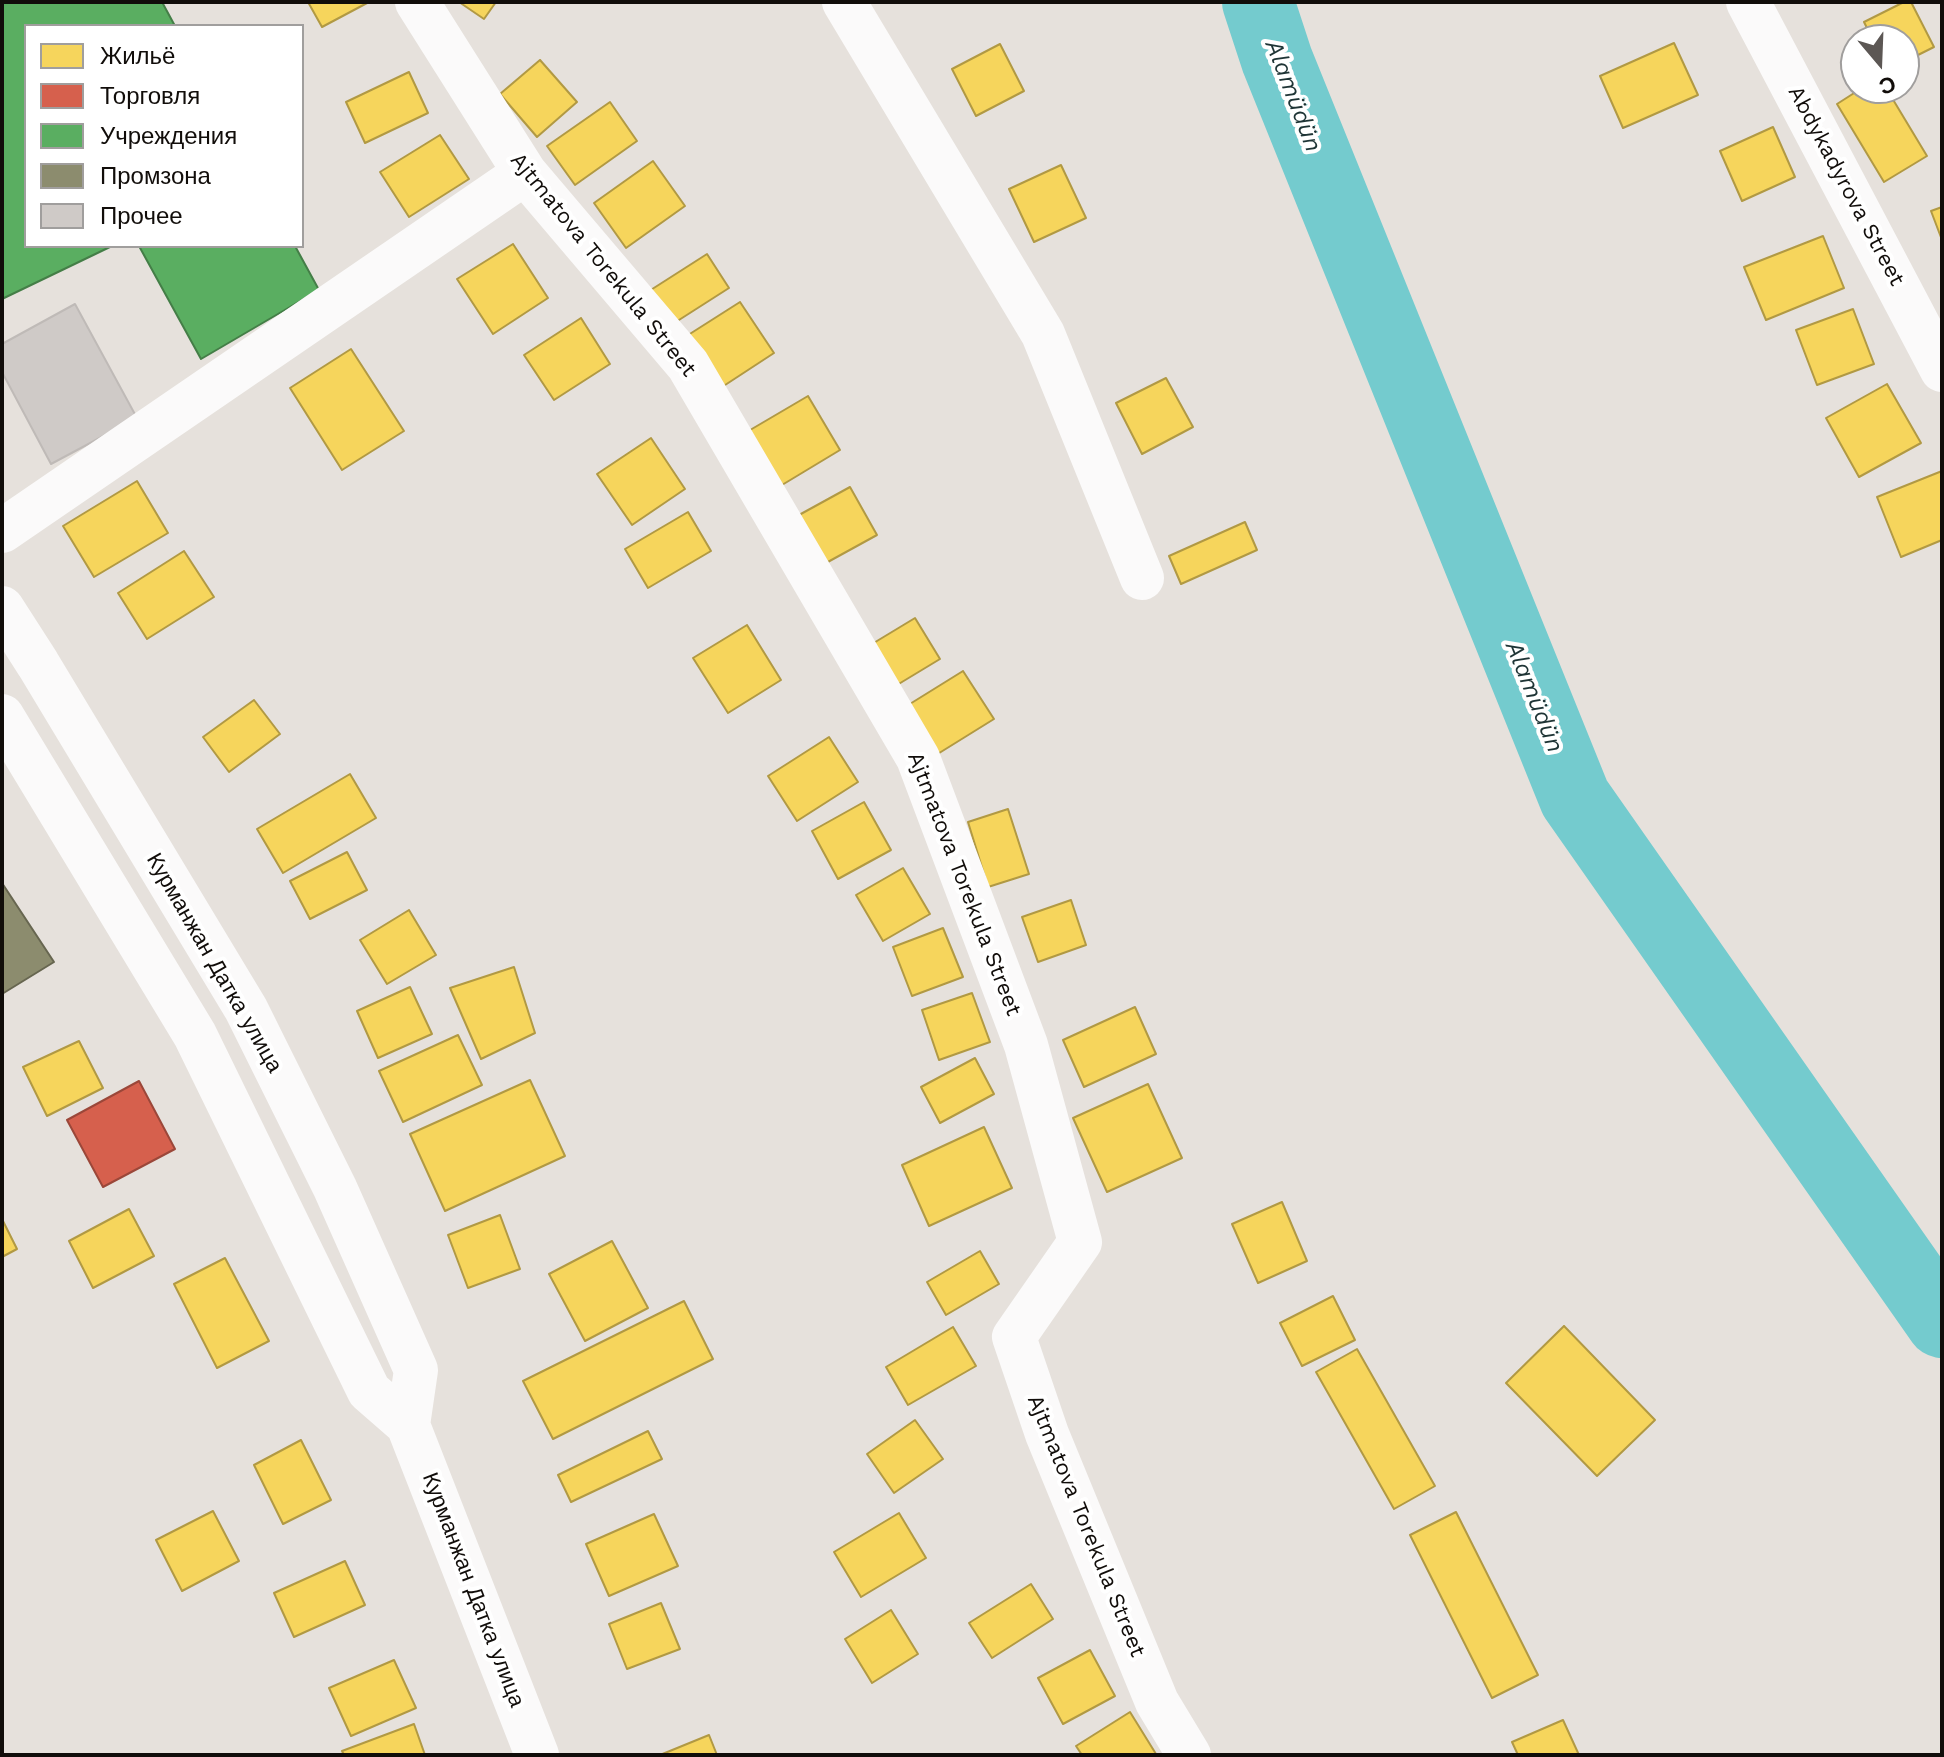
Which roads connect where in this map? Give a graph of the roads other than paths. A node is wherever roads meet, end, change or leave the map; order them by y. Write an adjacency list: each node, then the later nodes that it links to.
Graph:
1 (417, 2): 4 (street, Ajtmatova Torekula Street)
2 (844, 2): 7 (street)
3 (1748, 2): 5 (street, Abdykadyrova Street)
4 (525, 173): 6 (street); 12 (street, Ajtmatova Torekula Street)
5 (1942, 370)
6 (2, 531)
7 (1142, 578)
8 (2, 608): 10 (street, Курманжан Датка улица)
9 (2, 716): 10 (street, Курманжан Датка улица)
10 (408, 1425): 11 (street, Курманжан Датка улица)
11 (537, 1755)
12 (1189, 1755)

